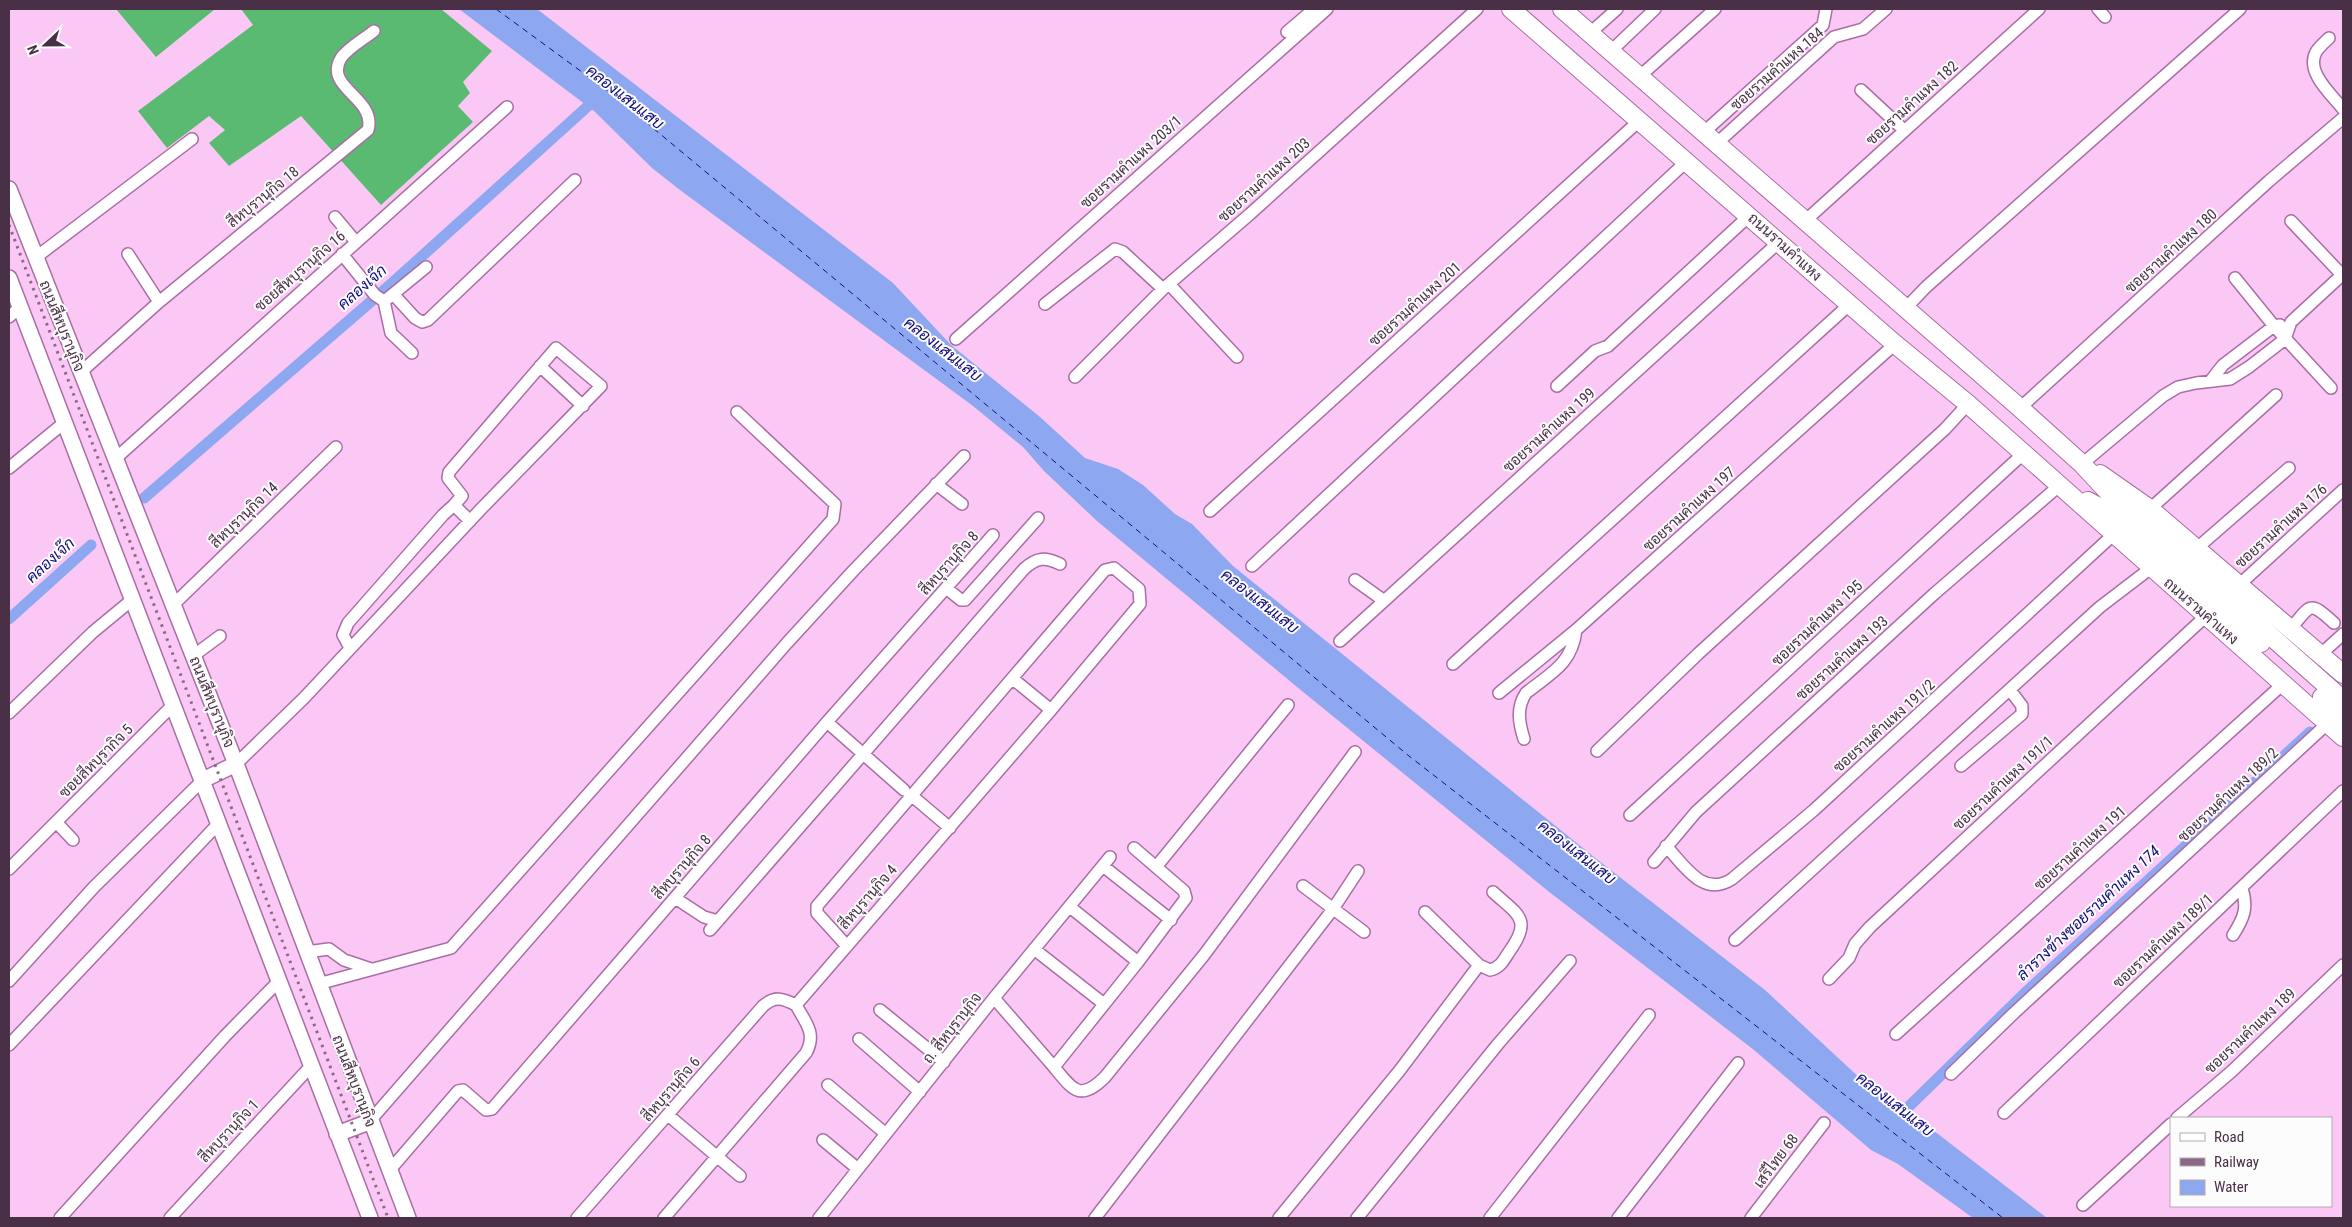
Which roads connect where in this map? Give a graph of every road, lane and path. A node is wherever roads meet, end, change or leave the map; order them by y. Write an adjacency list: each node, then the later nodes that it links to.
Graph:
1 (1314, 9): 15 (street)
2 (1327, 9): 58 (street, ซอยรามคำแหง 203/1)
3 (1477, 9): 47 (street, ซอยรามคำแหง 203)
4 (1511, 9): 27 (main road, ถนนรามคำแหง)
5 (1562, 9): 16 (main road, ถนนรามคำแหง)
6 (1617, 9): 16 (street)
7 (1655, 9): 19 (street)
8 (1715, 9): 21 (street)
9 (1826, 9): 13 (street, ซอยรามคำแหง 184)
10 (1886, 9): 17 (street, ซอยรามคำแหง 184)
11 (2039, 9): 28 (street, ซอยรามคำแหง 182)
12 (2240, 9): 53 (street)
13 (1823, 25): 17 (street); 20 (street, ซอยรามคำแหง 184)
14 (374, 31): 50 (street, สีหบุรานุกิจ 18)
15 (1287, 32)
16 (1590, 33): 19 (main road, ถนนรามคำแหง)
17 (1834, 37): 22 (street, ซอยรามคำแหง 184)
18 (2329, 38): 25 (street)
19 (1611, 51): 21 (main road, ถนนรามคำแหง)
20 (1766, 75): 22 (street); 29 (street, ซอยรามคำแหง 184)
21 (1639, 77): 29 (main road, ถนนรามคำแหง)
22 (1777, 88): 29 (street, ซอยรามคำแหง 184)
23 (1861, 90): 28 (street)
24 (507, 107): 38 (street, ซอยสีหบุรานุกิจ 16)
25 (2343, 109)
26 (2343, 118): 71 (street, ซอยรามคำแหง 180)
27 (1640, 121): 31 (main road, ถนนรามคำแหง); 87 (street, ซอยรามคำแหง 201)
28 (1904, 130): 36 (street, ซอยรามคำแหง 182)
29 (1710, 138): 36 (main road, ถนนรามคำแหง)
30 (192, 139): 42 (street)
31 (1688, 161): 34 (main road, ถนนรามคำแหง); 94 (street)
32 (575, 180): 48 (street)
33 (9, 189): 42 (main road, ถนนสีหบุรานุกิจ)
34 (1750, 215): 39 (main road, ถนนรามคำแหง); 66 (street)
35 (335, 217): 38 (street)
36 (1805, 220): 53 (main road, ถนนรามคำแหง)
37 (2291, 221): 44 (street)
38 (356, 242): 41 (street, ซอยสีหบุรานุกิจ 16)
39 (1779, 242): 52 (main road, ถนนรามคำแหง); 100 (street, ซอยรามคำแหง 199)
40 (128, 254): 50 (street)
41 (342, 254): 49 (street); 77 (street, ซอยสีหบุรานุกิจ 16)
42 (35, 258): 63 (main road, ถนนสีหบุรานุกิจ)
43 (426, 267): 48 (street)
44 (2343, 275): 55 (street)
45 (9, 278): 54 (main road)
46 (2235, 278): 56 (street)
47 (1166, 286): 51 (street); 61 (street); 64 (street, ซอยรามคำแหง 203)
48 (394, 295): 49 (street)
49 (384, 301): 60 (street)
50 (160, 302): 63 (street, สีหบุรานุกิจ 18)
51 (1045, 304)
52 (1850, 304): 59 (main road, ถนนรามคำแหง); 112 (street)
53 (1905, 309): 71 (main road, ถนนรามคำแหง)
54 (14, 312): 73 (main road)
55 (2291, 322): 56 (street); 57 (street)
56 (2274, 326): 57 (street); 65 (street)
57 (2286, 338): 65 (street); 67 (street)
58 (956, 339)
59 (1896, 344): 69 (main road, ถนนรามคำแหง); 105 (street, ซอยรามคำแหง 197)
60 (412, 353)
61 (1237, 358)
62 (540, 366): 70 (street); 70 (street); 85 (street)
63 (81, 372): 77 (main road, ถนนสีหบุรานุกิจ)
64 (1075, 377)
65 (2212, 379): 78 (street)
66 (1557, 386)
67 (2331, 388)
68 (2276, 395): 86 (street)
69 (1968, 404): 75 (main road, ถนนรามคำแหง); 127 (street)
70 (583, 406): 89 (street)
71 (2020, 408): 78 (main road, ถนนรามคำแหง)
72 (736, 412): 166 (street)
73 (65, 422): 79 (street); 99 (main road)
74 (336, 447): 101 (street, สีหบุรานุกิจ 14)
75 (2024, 453): 82 (main road, ถนนรามคำแหง); 135 (street, ซอยรามคำแหง 195)
76 (964, 456): 81 (street)
77 (115, 459): 101 (main road, ถนนสีหบุรานุกิจ)
78 (2082, 464): 86 (main road, ถนนรามคำแหง); 118 (main road, ถนนรามคำแหง)
79 (9, 468)
80 (2289, 468): 92 (street)
81 (936, 484): 84 (street); 189 (street)
82 (2060, 485): 91 (main road, ถนนรามคำแหง); 123 (main road, ถนนรามคำแหง); 140 (street, ซอยรามคำแหง 193)
83 (2343, 490): 97 (street, ซอยรามคำแหง 176)
84 (962, 504)
85 (454, 505): 89 (street); 109 (street)
86 (2150, 509): 92 (main road, ถนนรามคำแหง)
87 (1210, 511)
88 (1038, 518): 98 (street)
89 (470, 521): 109 (street)
90 (994, 535): 98 (street, สีหบุรานุกิจ 8)
91 (2113, 535): 95 (main road, ถนนรามคำแหง); 140 (street, ซอยรามคำแหง 191/2)
92 (2196, 548): 97 (main road, ถนนรามคำแหง)
93 (1060, 564): 129 (street)
94 (1252, 566)
95 (2151, 568): 102 (main road, ถนนรามคำแหง); 116 (street)
96 (1355, 580): 100 (street)
97 (2240, 584): 104 (main road, ถนนรามคำแหง)
98 (946, 588): 124 (street, สีหบุรานุกิจ 8)
99 (133, 599): 119 (main road); 122 (street)
100 (1383, 600): 108 (street, ซอยรามคำแหง 199)
101 (173, 605): 111 (main road, ถนนสีหบุรานุกิจ)
102 (2206, 616): 115 (main road, ถนนรามคำแหง); 167 (street, ซอยรามคำแหง 191/1)
103 (2334, 623): 104 (street)
104 (2290, 629): 110 (main road, ถนนรามคำแหง)
105 (1576, 630): 117 (street, ซอยรามคำแหง 197); 126 (street)
106 (2343, 634): 110 (street)
107 (220, 636): 111 (street)
108 (1340, 641)
109 (350, 648): 130 (street)
110 (2320, 655): 113 (main road, ถนนรามคำแหง)
111 (193, 656): 130 (main road, ถนนสีหบุรานุกิจ)
112 (1453, 664)
113 (2343, 674)
114 (1012, 679): 121 (street); 121 (street, สีหบุรานุกิจ 4); 134 (street)
115 (2283, 684): 123 (main road, ถนนรามคำแหง); 176 (street, ซอยรามคำแหง 191)
116 (2010, 690): 131 (street); 158 (street)
117 (1499, 693)
118 (2343, 700)
119 (174, 704): 132 (main road); 136 (street, ซอยสีหบุรากิจ 5)
120 (1288, 705): 143 (street)
121 (1051, 710): 138 (street, สีหบุรานุกิจ 4)
122 (9, 713)
123 (2336, 719): 125 (main road, ถนนรามคำแหง); 183 (street, ซอยรามคำแหง 189/2)
124 (827, 722): 129 (street); 149 (street, สีหบุรานุกิจ 8)
125 (2343, 736)
126 (1524, 739)
127 (1597, 751)
128 (1355, 752): 182 (street)
129 (862, 755): 134 (street); 154 (street)
130 (236, 764): 132 (main road); 161 (main road, ถนนสีหบุรานุกิจ)
131 (1961, 766)
132 (202, 780): 137 (main road); 168 (street)
133 (2343, 791): 147 (street, ซอยรามคำแหง 189/1)
134 (907, 792): 138 (street); 159 (street)
135 (1630, 815)
136 (56, 822): 139 (street); 144 (street, ซอยสีหบุรากิจ 5)
137 (219, 823): 169 (main road); 178 (street)
138 (950, 828): 159 (street, สีหบุรานุกิจ 4)
139 (73, 840)
140 (1666, 846): 142 (street, ซอยรามคำแหง 193)
141 (1134, 848): 143 (street)
142 (1654, 862)
143 (1156, 867): 153 (street)
144 (9, 869)
145 (1358, 871): 151 (street)
146 (1303, 886): 151 (street)
147 (2242, 888): 157 (street); 186 (street, ซอยรามคำแหง 189/1)
148 (1493, 892): 165 (street)
149 (675, 898): 154 (street); 197 (street, สีหบุรานุกิจ 8)
150 (1070, 907): 153 (street, ถ. สีหบุรานุกิจ); 160 (street, ถ. สีหบุรานุกิจ); 163 (street)
151 (1333, 909): 156 (street); 207 (street)
152 (1425, 912): 165 (street)
153 (1171, 920): 163 (street)
154 (718, 921): 155 (street)
155 (710, 930)
156 (1364, 932)
157 (2233, 935)
158 (1734, 940)
159 (846, 945): 172 (street, สีหบุรานุกิจ 4)
160 (1034, 949): 171 (street, ถ. สีหบุรานุกิจ); 173 (street)
161 (306, 952): 166 (street); 170 (main road, ถนนสีหบุรานุกิจ)
162 (1570, 961): 209 (street)
163 (1138, 962): 173 (street)
164 (2343, 965): 188 (street, ซอยรามคำแหง 189)
165 (1479, 966): 208 (street)
166 (372, 969): 170 (street)
167 (1829, 979)
168 (9, 981)
169 (279, 981): 181 (main road); 200 (street)
170 (318, 984): 189 (main road, ถนนสีหบุรานุกิจ)
171 (994, 998): 179 (street, ถ. สีหบุรานุกิจ); 182 (street)
172 (796, 1004): 187 (street, สีหบุรานุกิจ 6); 195 (street)
173 (1104, 1004): 182 (street)
174 (880, 1010): 179 (street)
175 (1649, 1015): 210 (street)
176 (1896, 1034)
177 (859, 1039): 185 (street)
178 (9, 1045)
179 (944, 1062): 185 (street, ถ. สีหบุรานุกิจ)
180 (1738, 1063): 211 (street)
181 (312, 1066): 192 (main road); 201 (street, สีหบุรานุกิจ 1)
182 (1054, 1067)
183 (1952, 1074)
184 (828, 1085): 193 (street)
185 (920, 1092): 193 (street, ถ. สีหบุรานุกิจ)
186 (2004, 1113)
187 (668, 1115): 195 (street); 204 (street, สีหบุรานุกิจ 6)
188 (2178, 1117)
189 (369, 1122): 192 (main road); 197 (main road, ถนนสีหบุรานุกิจ)
190 (1824, 1123): 212 (street, เสรีไทย 68)
191 (2170, 1125): 199 (street)
192 (337, 1134): 202 (main road)
193 (886, 1134): 196 (street, ถ. สีหบุรานุกิจ)
194 (823, 1140): 196 (street)
195 (717, 1157): 198 (street); 205 (street)
196 (858, 1169): 206 (street, ถ. สีหบุรานุกิจ)
197 (389, 1171): 203 (main road, ถนนสีหบุรานุกิจ)
198 (740, 1176)
199 (2083, 1205)
200 (60, 1218)
201 (170, 1218)
202 (370, 1218)
203 (408, 1218)
204 (577, 1218)
205 (664, 1218)
206 (818, 1218)
207 (1095, 1218)
208 (1279, 1218)
209 (1357, 1218)
210 (1490, 1218)
211 (1618, 1218)
212 (1752, 1218)

